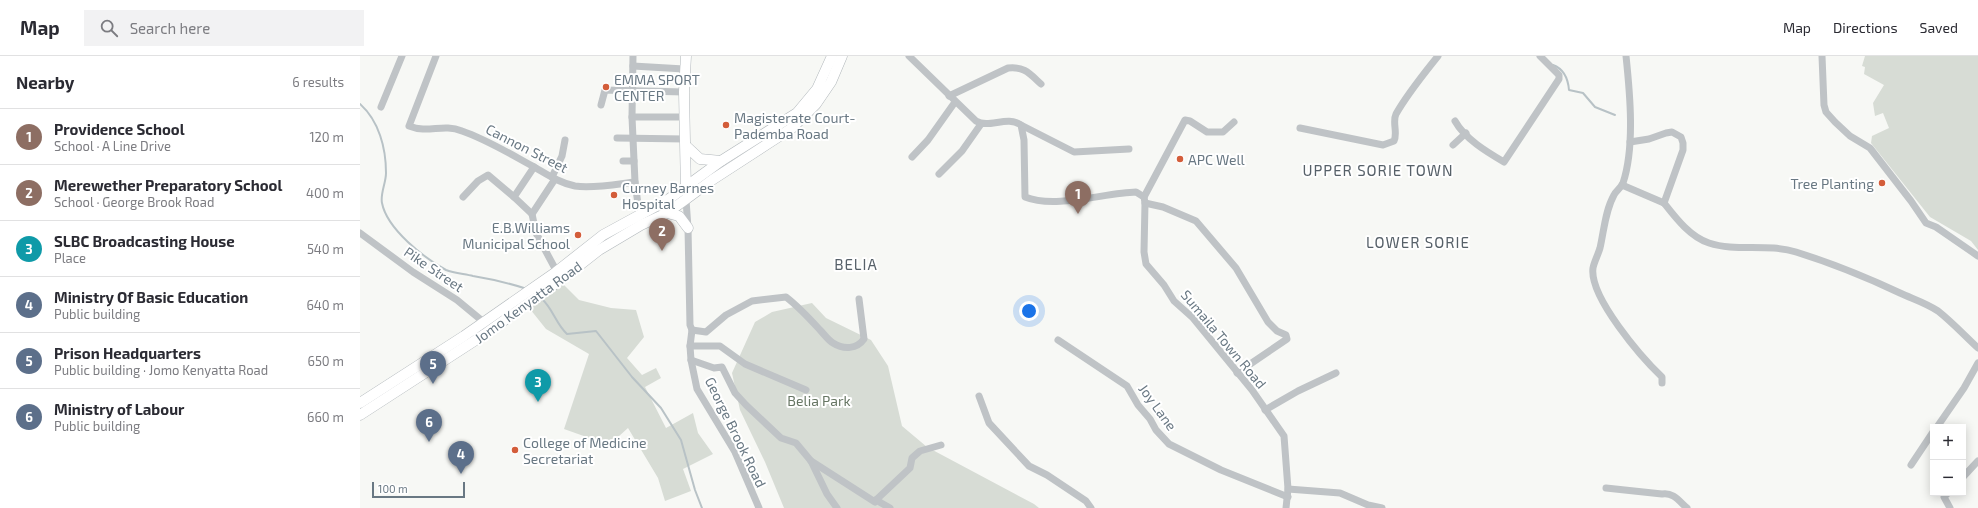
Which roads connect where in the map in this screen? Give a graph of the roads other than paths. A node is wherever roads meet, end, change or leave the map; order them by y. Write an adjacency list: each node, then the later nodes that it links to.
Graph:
1 (402, 56): 20 (street)
2 (436, 56): 40 (street, Cannon Street)
3 (633, 56): 12 (street)
4 (686, 56): 13 (main road)
5 (832, 56): 39 (main road, Jomo Kenyatta Road)
6 (842, 56): 48 (main road, Jomo Kenyatta Road)
7 (909, 56): 17 (street)
8 (1438, 56): 27 (street)
9 (1540, 56): 28 (street)
10 (1626, 56): 33 (street)
11 (1822, 56): 58 (street)
12 (633, 66): 13 (street); 15 (street)
13 (684, 69): 16 (main road)
14 (1041, 84): 17 (street)
15 (632, 91): 16 (street); 19 (street); 21 (street)
16 (684, 92): 22 (main road)
17 (949, 96): 18 (street)
18 (955, 102): 25 (street); 36 (street)
19 (601, 105)
20 (381, 107)
21 (632, 117): 22 (street); 29 (street)
22 (685, 121): 32 (main road)
23 (1455, 121): 28 (street)
24 (1234, 122): 49 (street)
25 (981, 124): 26 (street); 41 (street)
26 (1021, 125): 35 (street); 49 (street)
27 (1300, 128)
28 (1466, 133): 34 (street)
29 (634, 137): 30 (street); 32 (street); 38 (street)
30 (617, 138)
31 (565, 140): 42 (street)
32 (685, 142): 39 (main road); 45 (main road)
33 (1630, 142): 44 (street); 50 (street)
34 (1452, 145)
35 (1129, 149)
36 (912, 157)
37 (623, 161): 38 (street)
38 (634, 161): 43 (street)
39 (720, 161): 45 (main road, Jomo Kenyatta Road)
40 (534, 167): 42 (street, Cannon Street); 47 (street)
41 (939, 174)
42 (554, 178): 43 (street, Cannon Street); 52 (street)
43 (635, 182): 53 (street)
44 (1622, 184): 50 (street); 70 (street)
45 (686, 186): 48 (main road); 53 (main road, Jomo Kenyatta Road)
46 (463, 197): 47 (street)
47 (514, 197): 52 (street)
48 (686, 200): 51 (main road, Jomo Kenyatta Road); 55 (street, George Brook Road)
49 (1144, 200): 68 (street, Sumaila Town Road); 68 (street)
50 (1664, 202): 65 (street)
51 (666, 213): 53 (main road, Jomo Kenyatta Road); 55 (main road)
52 (532, 214): 59 (street)
53 (640, 220): 54 (main road, Jomo Kenyatta Road); 57 (main road, Jomo Kenyatta Road)
54 (616, 227): 57 (main road); 59 (main road, Jomo Kenyatta Road)
55 (688, 228): 62 (street, George Brook Road)
56 (360, 233): 61 (street, Pike Street)
57 (621, 236): 59 (main road, Jomo Kenyatta Road)
58 (1978, 256)
59 (559, 276): 61 (main road, Jomo Kenyatta Road)
60 (859, 298): 62 (street)
61 (488, 325): 73 (main road, Jomo Kenyatta Road); 75 (main road, Jomo Kenyatta Road)
62 (692, 330): 64 (street, George Brook Road)
63 (1058, 340): 86 (street, Joy Lane)
64 (690, 346): 66 (street, George Brook Road); 71 (street)
65 (1978, 348)
66 (691, 360): 79 (street); 88 (street, George Brook Road)
67 (1978, 363): 76 (street)
68 (1237, 373): 74 (street, Sumaila Town Road)
69 (1336, 373): 74 (street)
70 (1662, 383)
71 (806, 390)
72 (979, 396): 91 (street)
73 (360, 403)
74 (1265, 410): 84 (street, Sumaila Town Road)
75 (360, 415)
76 (1939, 424)
77 (1930, 436): 81 (street)
78 (941, 444): 87 (street)
79 (811, 461): 87 (street); 89 (street)
80 (1978, 461): 82 (street)
81 (1911, 465)
82 (1966, 474)
83 (1606, 488): 94 (street)
84 (1288, 490): 86 (street, Sumaila Town Road); 93 (street)
85 (1945, 496): 95 (street)
86 (1288, 497): 92 (street, Sumaila Town Road)
87 (876, 500): 90 (street)
88 (759, 508)
89 (837, 508)
90 (890, 508)
91 (1091, 508)
92 (1286, 508)
93 (1382, 508)
94 (1687, 508)
95 (1950, 508)

